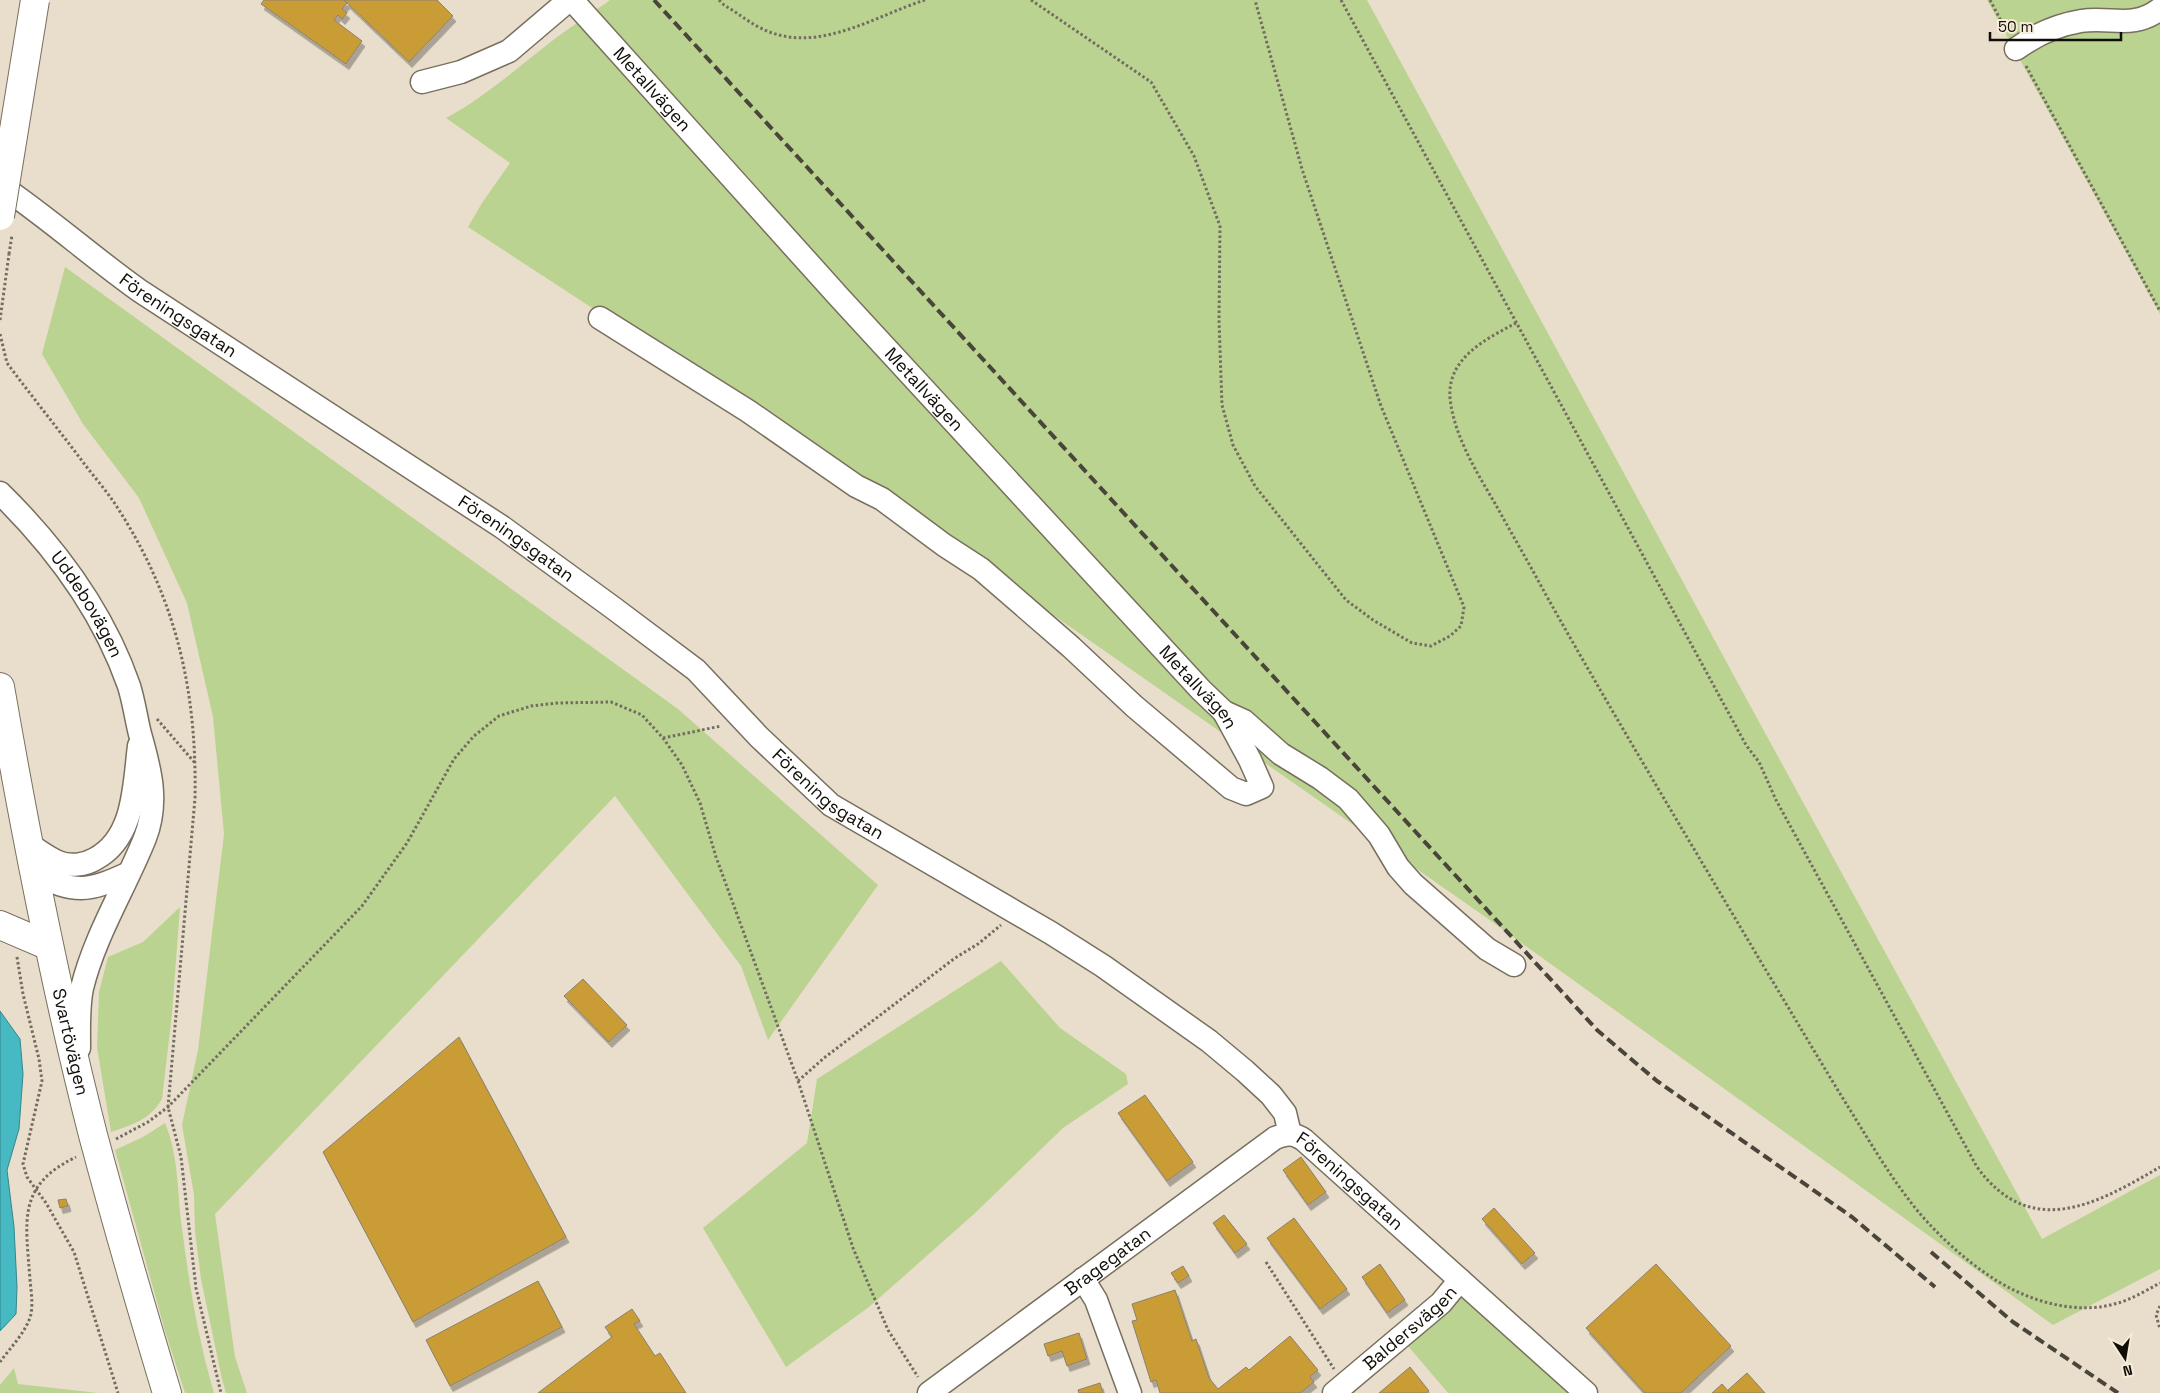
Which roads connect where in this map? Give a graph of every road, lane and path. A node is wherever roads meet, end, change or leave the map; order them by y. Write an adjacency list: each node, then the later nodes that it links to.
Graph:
1 (35, 0): 13 (main road, bridge)
2 (571, 0): 11 (street, Metallvägen); 21 (street, Metallvägen)
3 (719, 0): 4 (path)
4 (925, 0)
5 (1031, 0): 6 (path)
6 (1255, 0)
7 (1341, 0): 18 (path)
8 (1990, 0): 10 (path)
9 (2160, 9): 10 (street)
10 (2016, 49): 15 (path)
11 (422, 82)
12 (0, 185): 23 (street, Föreningsgatan)
13 (0, 216)
14 (9, 254): 17 (path)
15 (2160, 311)
16 (600, 318): 21 (street, Metallvägen)
17 (0, 320)
18 (1516, 322): 39 (path); 44 (path)
19 (0, 493): 24 (street, Uddebovägen)
20 (0, 687): 27 (main road, Svartövägen)
21 (1224, 712): 33 (street)
22 (154, 715): 26 (path)
23 (744, 721): 25 (path); 30 (street, Föreningsgatan)
24 (140, 735): 27 (street, Uddebovägen); 29 (street, Uddebovägen)
25 (663, 738): 34 (path); 37 (path)
26 (196, 764)
27 (28, 844): 28 (main road, Svartövägen)
28 (34, 873): 29 (street); 32 (main road, Svartövägen)
29 (129, 873): 35 (street, Uddebovägen)
30 (1015, 913): 34 (path); 36 (street, Föreningsgatan)
31 (6, 927): 32 (main road); 40 (path)
32 (49, 946): 35 (main road, Svartövägen)
33 (1514, 965)
34 (798, 1081): 49 (path)
35 (81, 1082): 51 (main road, Svartövägen)
36 (1290, 1134): 42 (street, Bragegatan); 43 (street, Föreningsgatan)
37 (111, 1141)
38 (79, 1155): 40 (path)
39 (2160, 1167)
40 (35, 1189): 47 (path); 50 (path)
41 (1266, 1262): 48 (path)
42 (1083, 1280): 49 (street, Bragegatan); 52 (street)
43 (1460, 1280): 53 (street, Baldersvägen); 54 (street, Föreningsgatan)
44 (2160, 1283)
45 (2160, 1306): 46 (path)
46 (2160, 1329)
47 (0, 1362)
48 (1334, 1368)
49 (925, 1387)
50 (118, 1393)
51 (167, 1393)
52 (1130, 1393)
53 (1334, 1393)
54 (1586, 1393)

